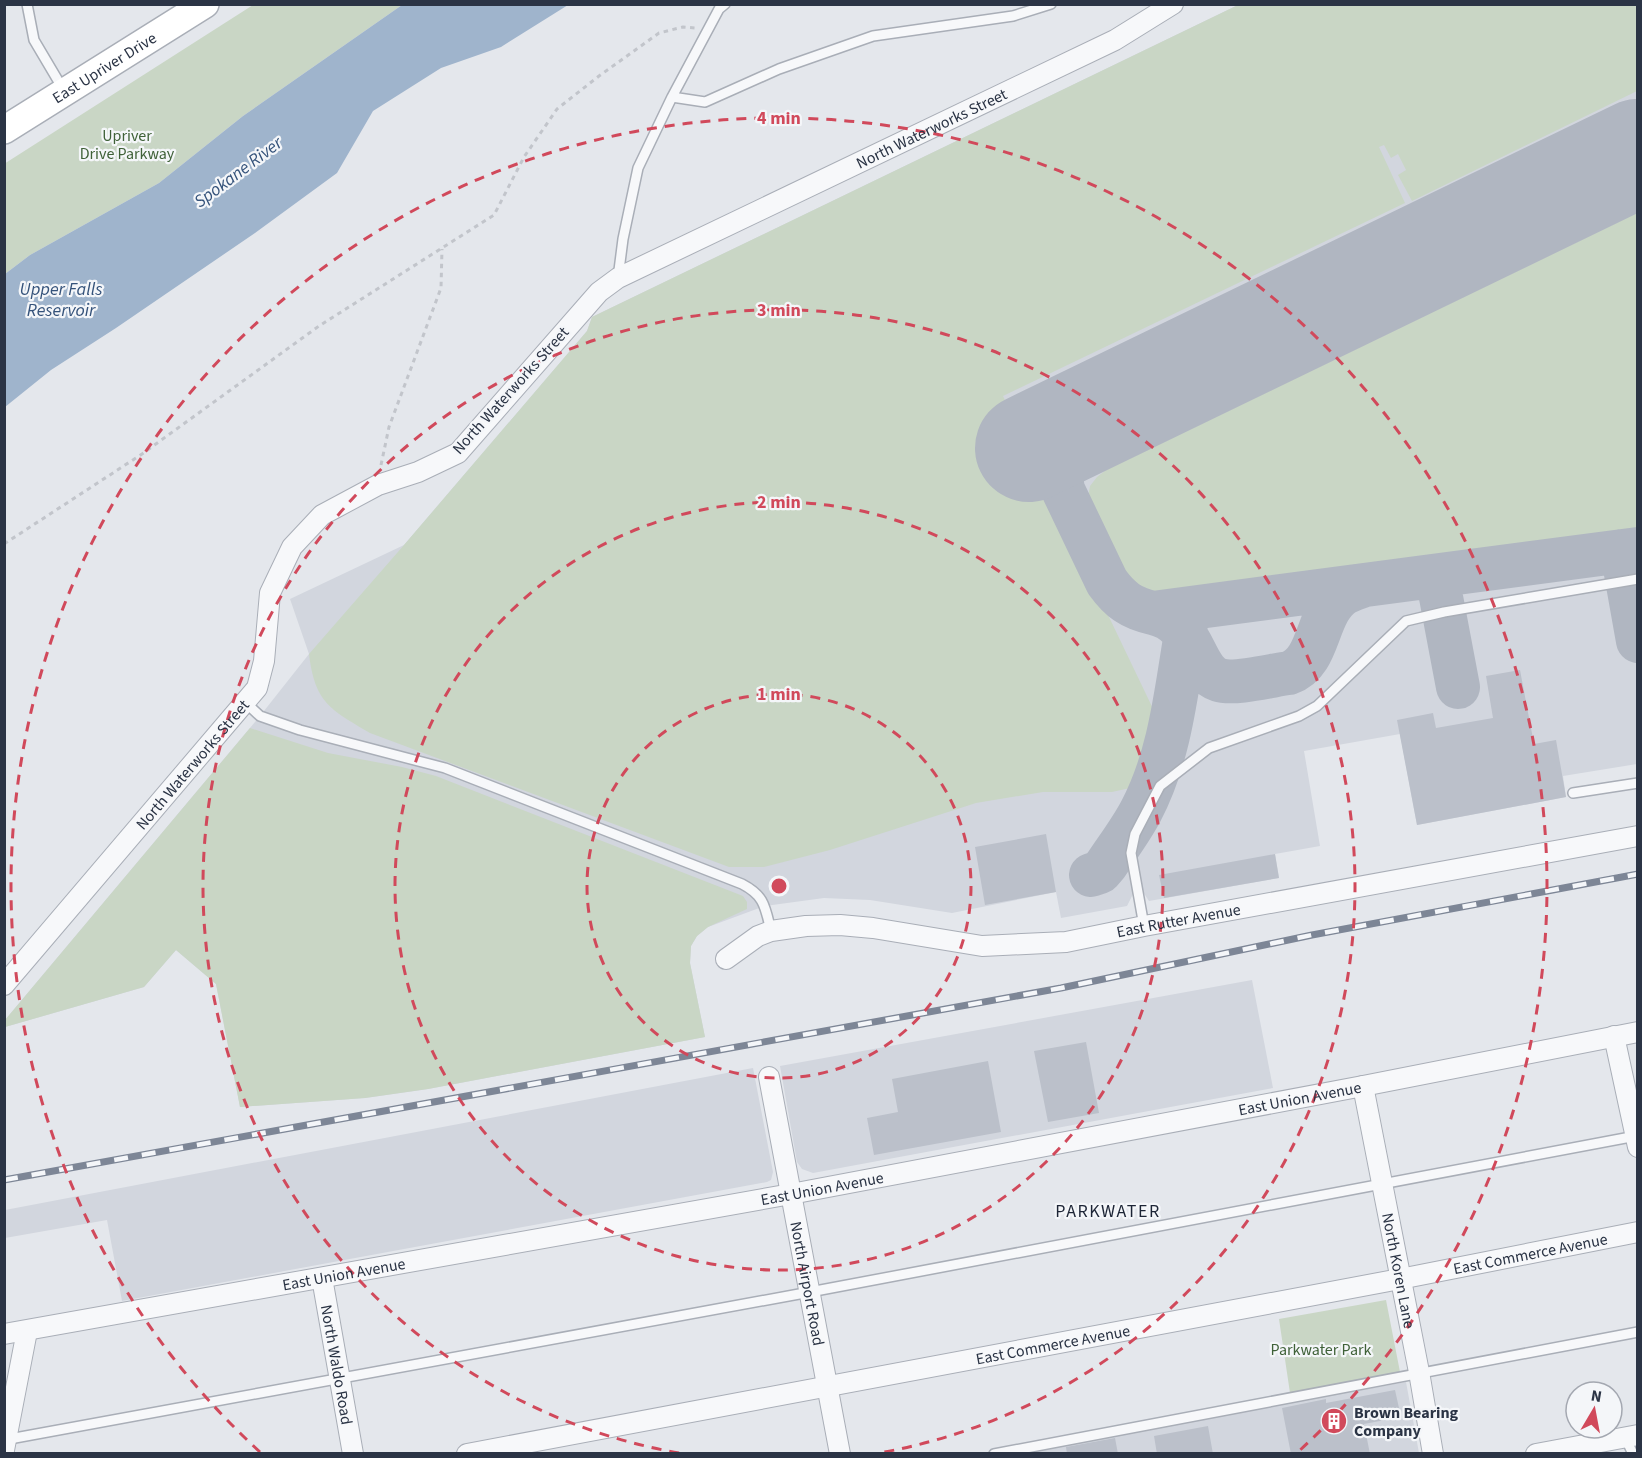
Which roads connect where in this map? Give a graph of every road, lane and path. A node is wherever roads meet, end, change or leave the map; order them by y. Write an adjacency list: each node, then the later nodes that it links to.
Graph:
1 (27, 4): 7 (lane)
2 (205, 4): 7 (street, East Upriver Drive)
3 (725, 4): 6 (lane)
4 (1051, 4): 8 (lane)
5 (1173, 4): 11 (street, North Waterworks Street)
6 (709, 29): 8 (lane); 10 (path)
7 (64, 92): 9 (street, East Upriver Drive)
8 (672, 97): 11 (lane)
9 (4, 130)
10 (442, 249): 12 (path); 13 (path)
11 (618, 278): 12 (street, North Waterworks Street)
12 (378, 485): 15 (street, North Waterworks Street)
13 (4, 544)
14 (1638, 579): 19 (lane)
15 (245, 702): 20 (lane); 22 (street, North Waterworks Street)
16 (1638, 783): 17 (lane)
17 (1573, 793)
18 (1638, 836): 19 (street, East Rutter Avenue)
19 (1144, 926): 20 (street, East Rutter Avenue)
20 (771, 931): 21 (street, East Rutter Avenue)
21 (726, 959)
22 (4, 985)
23 (1638, 1032): 24 (street, East Union Avenue)
24 (1614, 1036): 26 (street, East Union Avenue); 27 (street)
25 (769, 1077): 29 (street, North Airport Road)
26 (1363, 1086): 28 (street, North Koren Lane); 29 (street, East Union Avenue)
27 (1637, 1140): 28 (lane)
28 (1382, 1183): 32 (street, North Koren Lane); 33 (lane)
29 (791, 1194): 31 (street, East Union Avenue); 33 (street, North Airport Road)
30 (1638, 1232): 32 (street, East Commerce Avenue)
31 (321, 1278): 34 (street, East Union Avenue); 38 (street, North Waldo Road)
32 (1400, 1279): 37 (street, North Koren Lane); 39 (street, East Commerce Avenue)
33 (810, 1292): 38 (lane); 39 (street, North Airport Road)
34 (27, 1331): 36 (street, East Union Avenue); 41 (street)
35 (1638, 1332): 37 (lane)
36 (4, 1334)
37 (1419, 1372): 45 (lane); 46 (street, North Koren Lane)
38 (340, 1378): 41 (lane); 42 (street, North Waldo Road)
39 (827, 1386): 43 (street, East Commerce Avenue); 44 (street, North Airport Road)
40 (1632, 1442): 47 (street)
41 (5, 1443)
42 (353, 1454)
43 (467, 1454)
44 (840, 1454)
45 (994, 1454)
46 (1433, 1454)
47 (1536, 1454)

